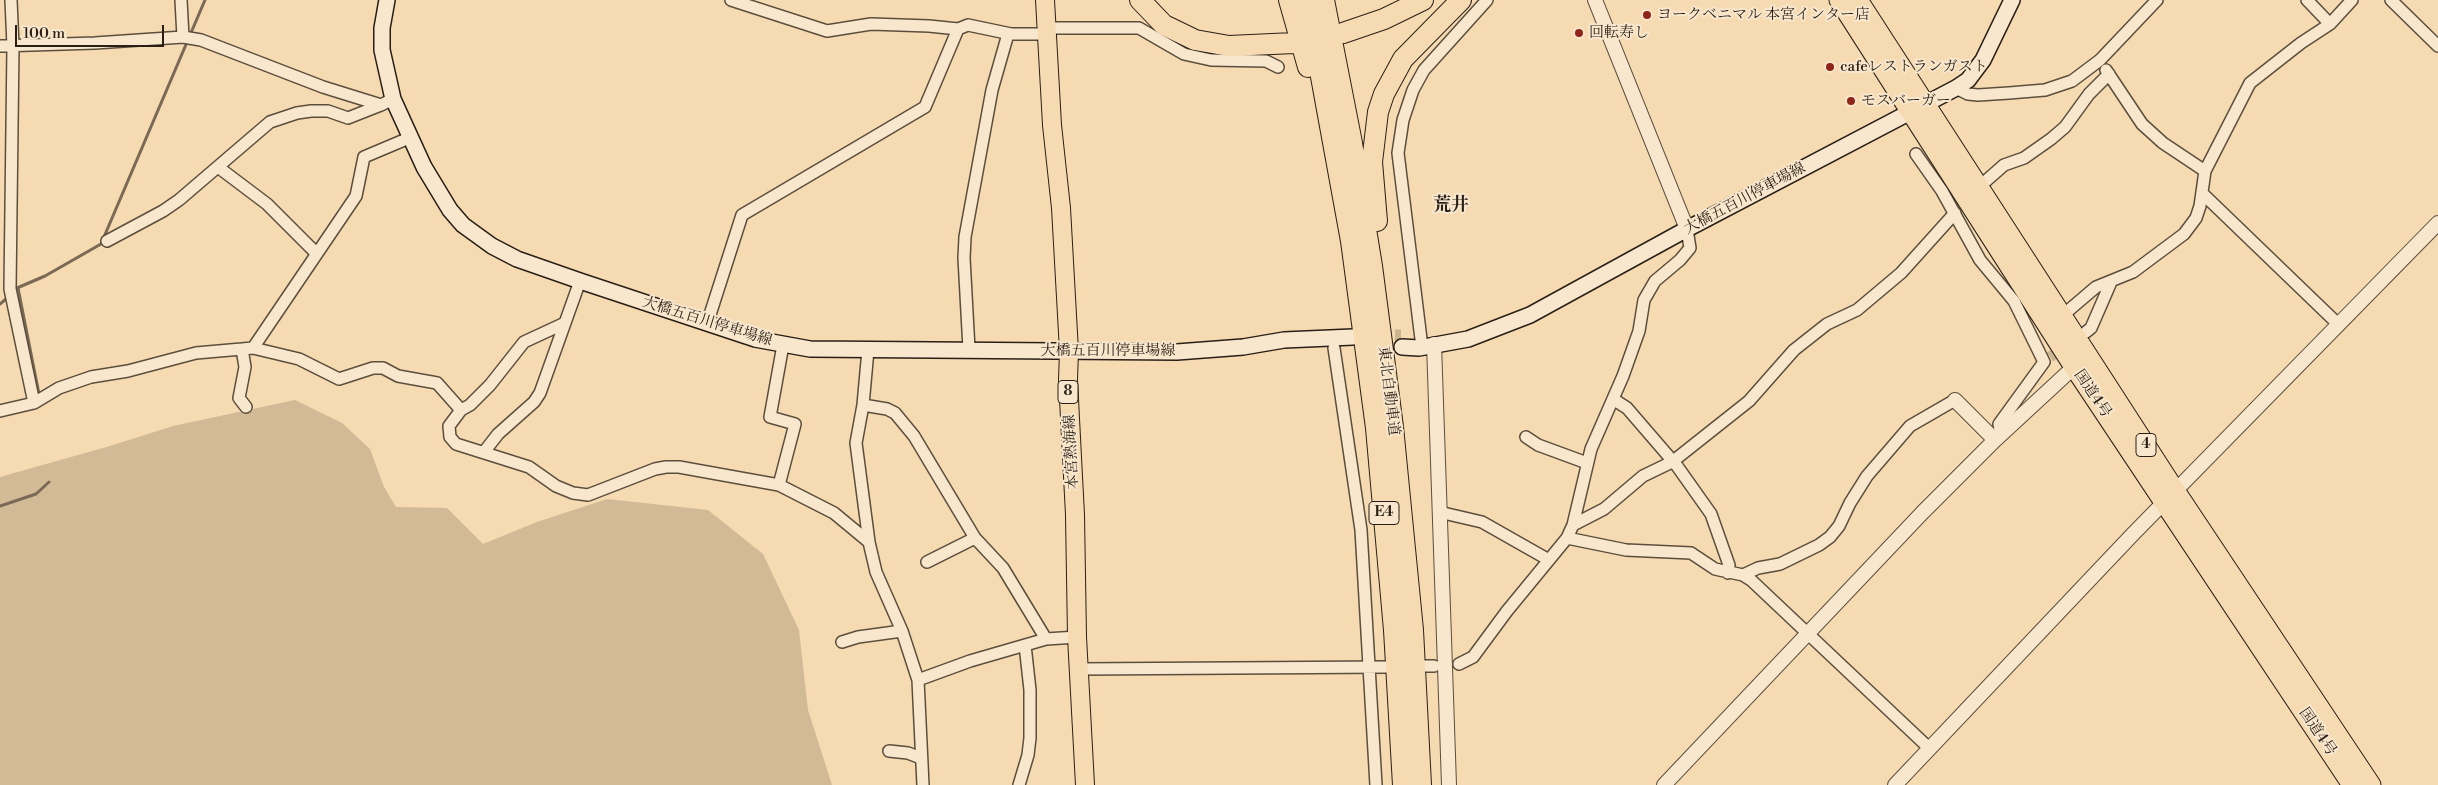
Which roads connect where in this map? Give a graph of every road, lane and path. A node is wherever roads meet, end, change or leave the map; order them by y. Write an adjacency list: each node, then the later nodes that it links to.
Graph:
1 (11, 0): 29 (street)
2 (182, 0): 27 (street)
3 (387, 0): 35 (main road, 大橋五百川停車場線)
4 (731, 0): 24 (street)
5 (1045, 0): 25 (main road, 本宮熱海線 / 8)
6 (1140, 0): 7 (highway)
7 (1154, 0)
8 (1290, 0): 48 (highway)
9 (1307, 0): 48 (highway, 東北自動車道 / E4)
10 (1324, 0): 76 (highway, 東北自動車道 / E4)
11 (1400, 0): 12 (highway)
12 (1423, 0)
13 (1460, 0): 76 (highway)
14 (1487, 0): 60 (street)
15 (1595, 0): 46 (street)
16 (1839, 0): 36 (highway, 国道4号 / 4)
17 (1858, 0): 36 (highway, 国道4号 / 4)
18 (2012, 0): 34 (main road, 大橋五百川停車場線)
19 (2157, 0): 31 (street)
20 (2307, 0): 23 (street)
21 (2352, 0): 23 (street)
22 (2391, 0): 30 (street)
23 (2330, 24): 40 (street)
24 (958, 29): 26 (street); 56 (street)
25 (1047, 31): 26 (street); 32 (street); 67 (main road, 本宮熱海線 / 8)
26 (1008, 34): 65 (street)
27 (183, 37): 29 (street); 35 (street)
28 (0, 46): 29 (street)
29 (13, 46): 43 (street)
30 (2438, 46)
31 (2100, 60): 33 (street); 34 (street)
32 (1278, 67)
33 (2109, 74): 40 (street); 41 (street)
34 (1956, 88): 36 (main road, 大橋五百川停車場線)
35 (387, 102): 37 (main road, 大橋五百川停車場線); 39 (street)
36 (1918, 107): 41 (highway, 国道4号 / 4); 46 (main road, 大橋五百川停車場線); 68 (highway, 国道4号 / 4)
37 (409, 138): 49 (street); 50 (main road, 大橋五百川停車場線)
38 (1916, 154): 44 (street)
39 (218, 167): 47 (street); 49 (street)
40 (2204, 171): 42 (street)
41 (1979, 188): 54 (highway, 国道4号 / 4)
42 (2203, 194): 51 (street); 57 (street)
43 (6, 203): 52 (street)
44 (1955, 213): 78 (street); 80 (street)
45 (2438, 224): 57 (street)
46 (1687, 229): 60 (main road, 大橋五百川停車場線); 69 (street)
47 (108, 241)
48 (1351, 241): 111 (highway, 東北自動車道 / E4)
49 (316, 253): 63 (street)
50 (580, 281): 55 (street); 56 (main road, 大橋五百川停車場線)
51 (2111, 282): 54 (street); 58 (street)
52 (10, 289): 53 (street); 71 (street)
53 (0, 298)
54 (2062, 316): 83 (highway, 国道4号 / 4)
55 (565, 322): 74 (street); 79 (street)
56 (707, 324): 61 (main road, 大橋五百川停車場線)
57 (2338, 325): 83 (street)
58 (2086, 332)
59 (1401, 342): 60 (main road, 大橋五百川停車場線)
60 (1427, 342): 84 (street)
61 (783, 345): 66 (main road, 大橋五百川停車場線); 82 (street)
62 (1243, 347): 64 (main road, 大橋五百川停車場線); 64 (main road, 大橋五百川停車場線); 67 (main road, 大橋五百川停車場線)
63 (247, 348): 71 (street); 73 (street); 74 (street)
64 (1334, 348): 100 (street)
65 (969, 349): 66 (main road, 大橋五百川停車場線); 67 (main road, 大橋五百川停車場線)
66 (868, 350): 72 (street)
67 (1069, 351): 95 (main road, 本宮熱海線 / 8)
68 (2074, 367): 78 (street); 83 (highway, 国道4号 / 4)
69 (1613, 399): 80 (street); 81 (street)
70 (1955, 400): 78 (street); 92 (street)
71 (34, 404): 75 (street)
72 (863, 405): 86 (street); 88 (street)
73 (246, 406)
74 (461, 410): 79 (street)
75 (0, 411)
76 (1392, 427): 112 (highway, 東北自動車道 / E4)
77 (1526, 437): 81 (street)
78 (1998, 438): 94 (street)
79 (484, 452): 82 (street)
80 (1672, 462): 85 (street); 91 (street)
81 (1587, 463): 85 (street)
82 (779, 486): 88 (street)
83 (2170, 498): 104 (street); 116 (highway, 国道4号 / 4); 117 (highway, 国道4号 / 4)
84 (1438, 512): 89 (street); 113 (street)
85 (1573, 525): 87 (street)
86 (975, 538): 90 (street); 96 (street)
87 (1567, 538): 89 (street); 91 (street)
88 (869, 542): 93 (street)
89 (1549, 560): 99 (street)
90 (927, 562)
91 (1728, 573): 92 (street)
92 (1743, 575): 94 (street)
93 (902, 631): 97 (street); 103 (street)
94 (1808, 633): 104 (street); 114 (street)
95 (1077, 637): 96 (street); 102 (main road, 本宮熱海線 / 8)
96 (1046, 639): 98 (street)
97 (842, 642)
98 (1025, 645): 103 (street); 108 (street)
99 (1459, 664)
100 (1368, 667): 101 (street); 102 (street); 110 (street)
101 (1387, 667)
102 (1080, 669): 109 (main road, 本宮熱海線 / 8)
103 (918, 680): 106 (street)
104 (1929, 748): 115 (street)
105 (889, 751): 106 (street)
106 (921, 758): 107 (street)
107 (923, 785)
108 (1019, 785)
109 (1085, 785)
110 (1376, 785)
111 (1403, 785)
112 (1421, 785)
113 (1449, 785)
114 (1664, 785)
115 (1895, 785)
116 (2352, 785)
117 (2370, 785)

